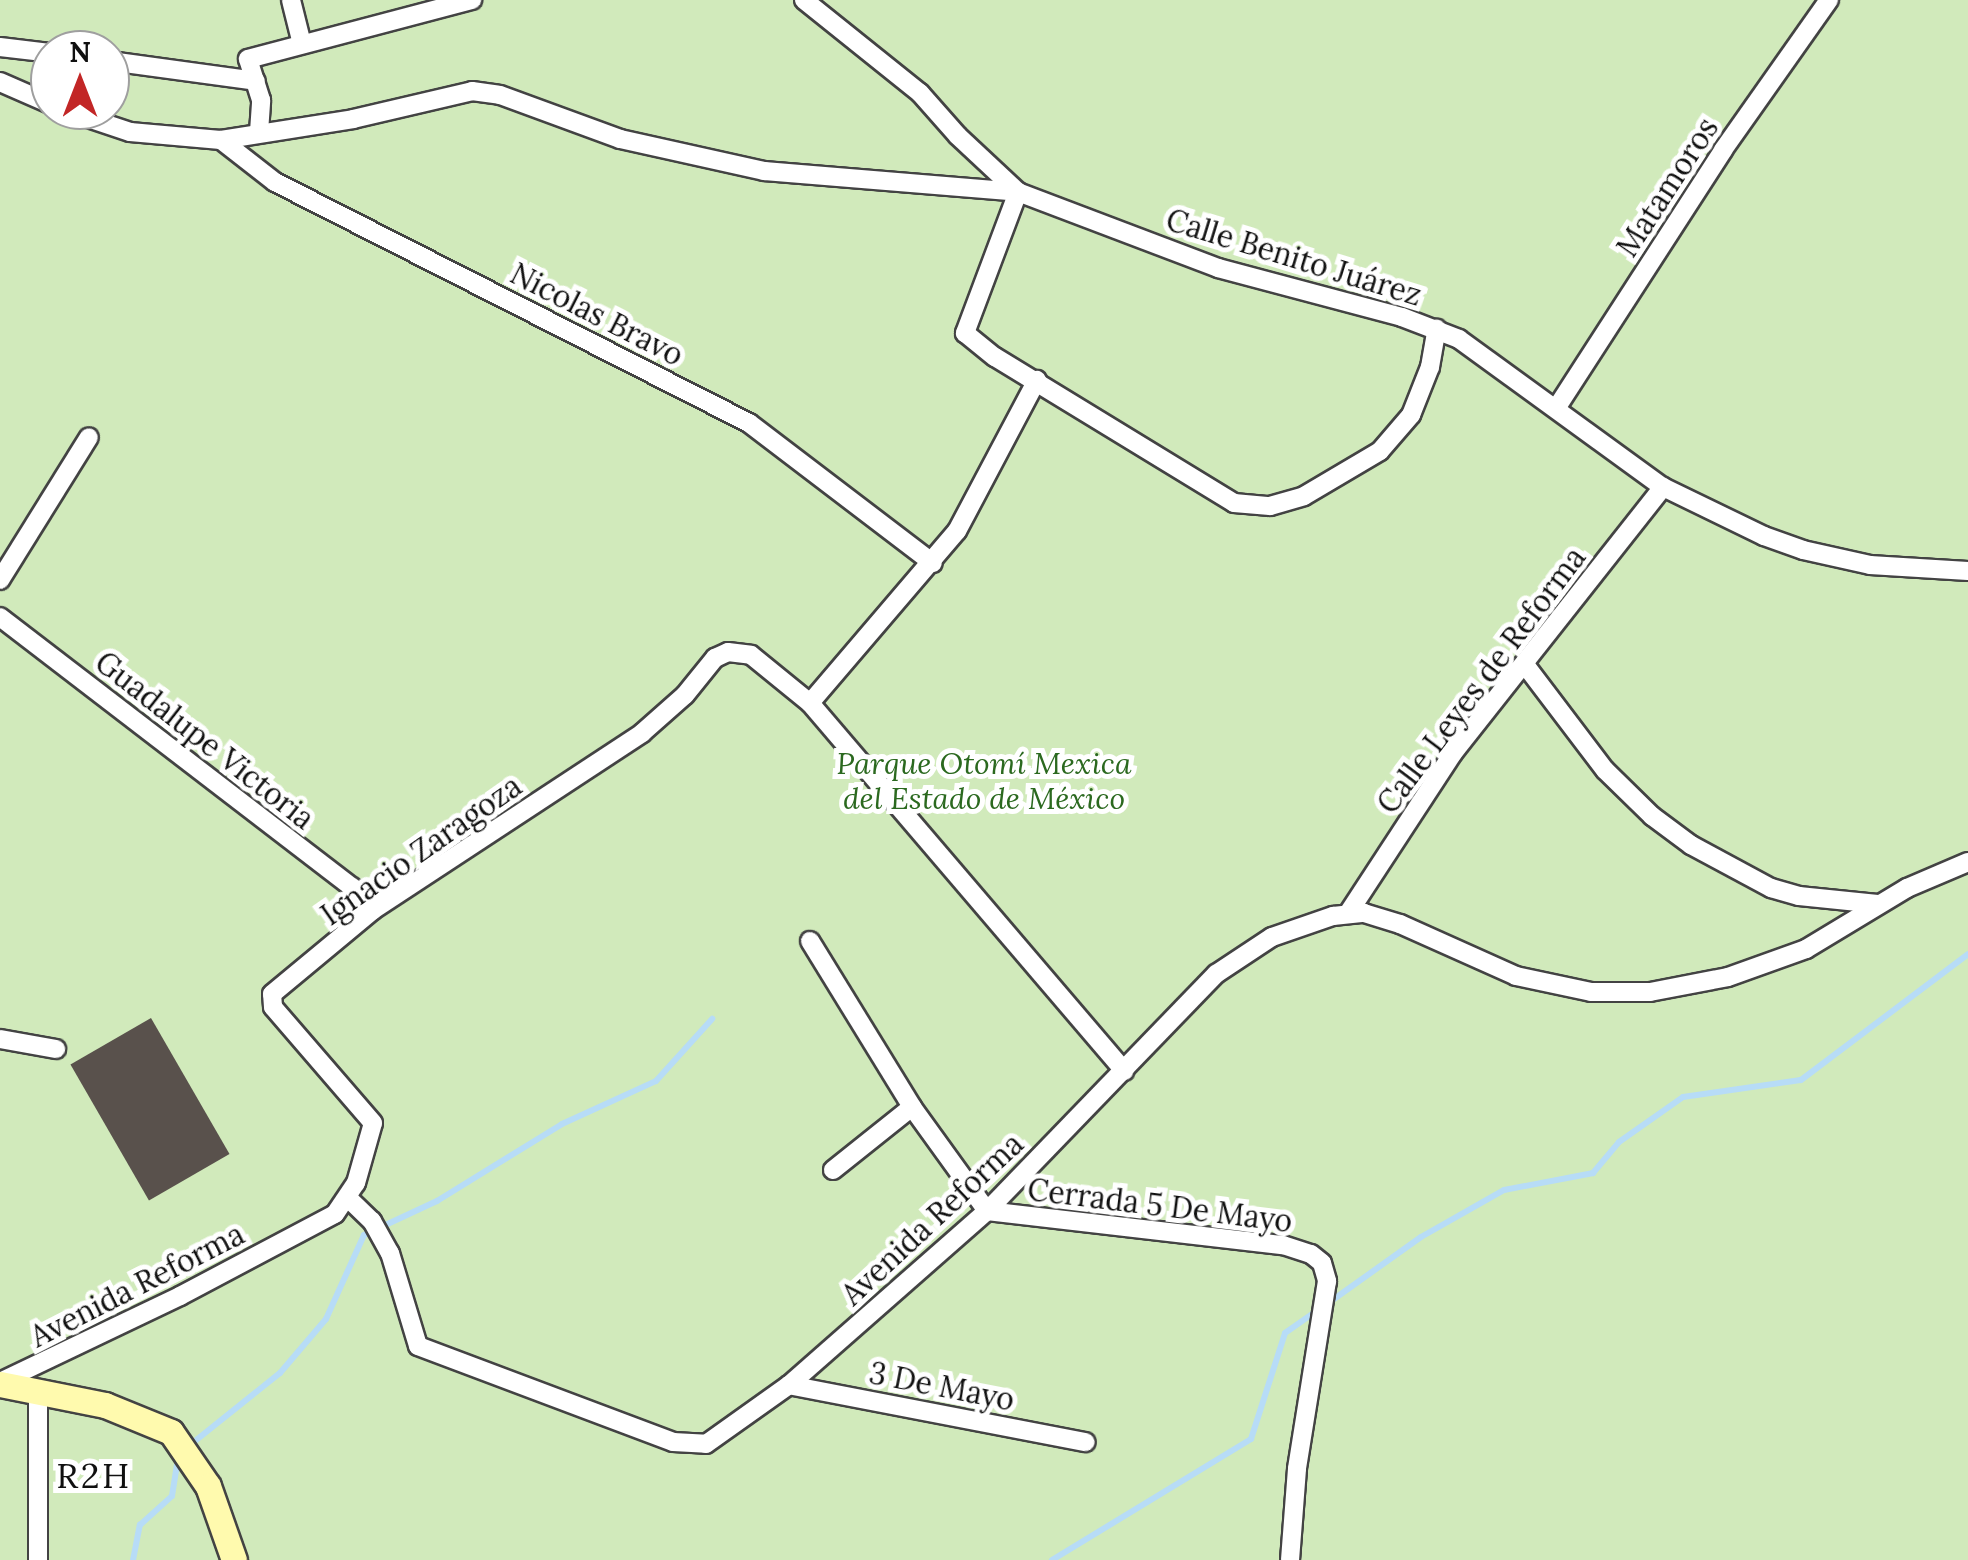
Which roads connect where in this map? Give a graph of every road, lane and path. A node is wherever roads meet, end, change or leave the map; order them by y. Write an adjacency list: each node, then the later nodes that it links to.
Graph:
1 (292, 0): 5 (street)
2 (472, 0): 5 (street)
3 (804, 0): 15 (street)
4 (1828, 0): 18 (street, Matamoros)
5 (302, 44): 9 (street)
6 (0, 47): 7 (street)
7 (30, 51)
8 (130, 64): 9 (street)
9 (256, 81): 13 (street)
10 (0, 82): 11 (street)
11 (30, 95)
12 (124, 130): 14 (street)
13 (259, 132): 14 (street); 15 (street, Calle Benito Juárez)
14 (220, 140): 21 (street, Nicolas Bravo)
15 (1018, 192): 16 (street, Calle Benito Juárez); 17 (street)
16 (1437, 329): 17 (street); 18 (street, Calle Benito Juárez)
17 (1037, 380): 21 (street)
18 (1557, 407): 20 (street, Calle Benito Juárez)
19 (89, 436): 23 (street)
20 (1662, 486): 22 (street, Calle Benito Juárez); 25 (street, Calle Leyes de Reforma)
21 (933, 562): 26 (street)
22 (1968, 571)
23 (0, 580)
24 (0, 616): 29 (street, Guadalupe Victoria)
25 (1526, 666): 28 (street); 30 (street, Calle Leyes de Reforma)
26 (810, 702): 29 (street, Ignacio Zaragoza); 34 (street)
27 (1968, 862): 28 (street)
28 (1878, 904): 30 (street)
29 (373, 910): 37 (street, Ignacio Zaragoza)
30 (1350, 912): 34 (street, Avenida Reforma)
31 (810, 940): 35 (street, Cerrada 5 De Mayo)
32 (0, 1039): 33 (street)
33 (56, 1049)
34 (1124, 1072): 38 (street, Avenida Reforma)
35 (912, 1106): 36 (street); 38 (street, Cerrada 5 De Mayo)
36 (833, 1170)
37 (349, 1199): 39 (street, Avenida Reforma); 40 (street, Avenida Reforma)
38 (987, 1211): 40 (street, Avenida Reforma); 45 (street, Cerrada 5 De Mayo)
39 (0, 1383): 41 (main road)
40 (788, 1384): 42 (street, 3 De Mayo)
41 (38, 1394): 43 (street); 44 (main road)
42 (1086, 1442)
43 (38, 1560)
44 (234, 1560)
45 (1290, 1560)

